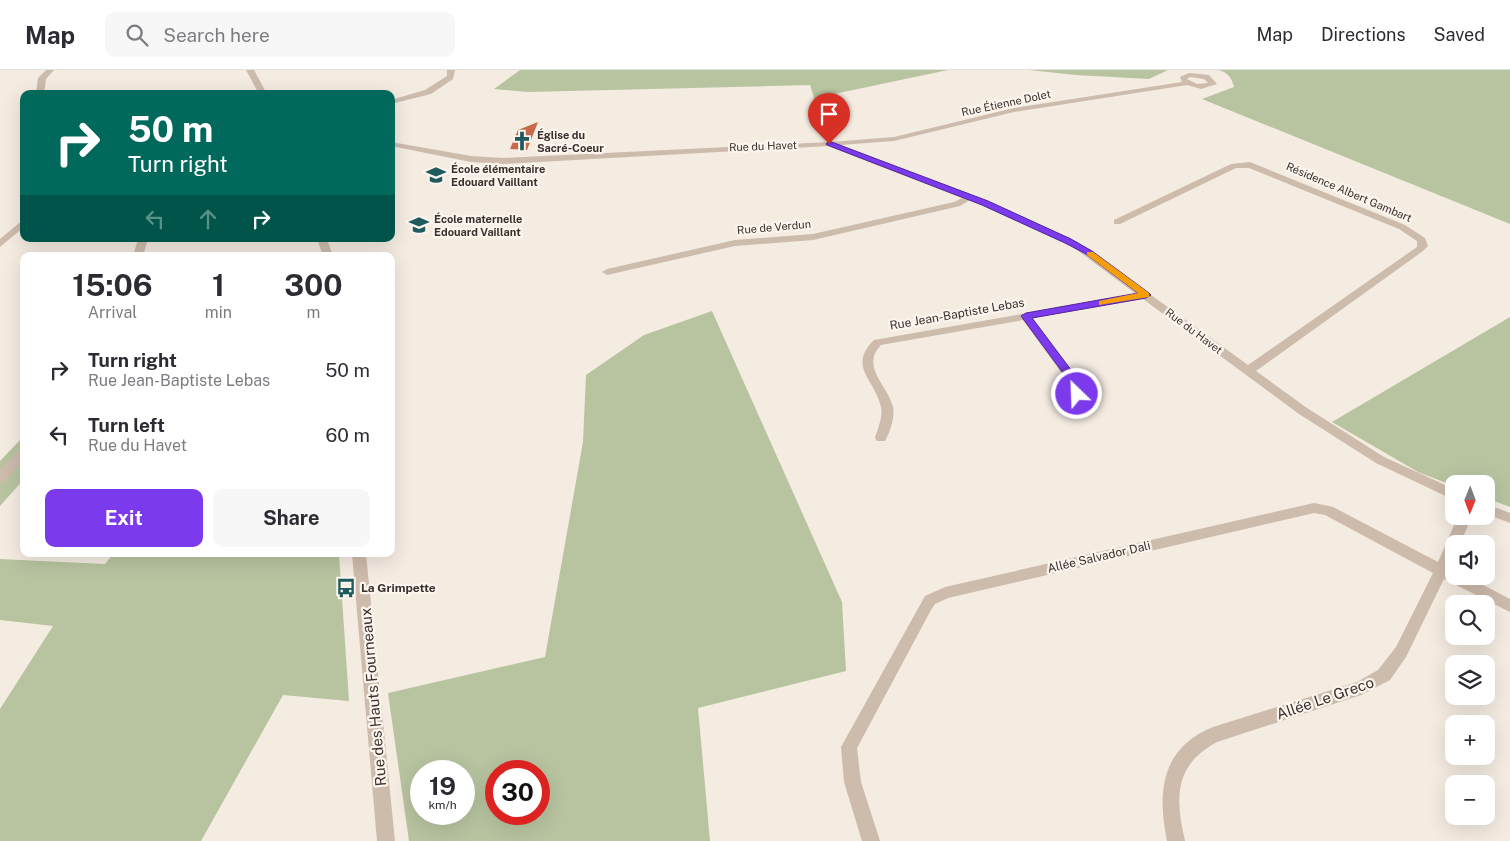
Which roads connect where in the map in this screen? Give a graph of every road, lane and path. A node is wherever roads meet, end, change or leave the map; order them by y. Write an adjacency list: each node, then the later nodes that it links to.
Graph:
1 (50, 70): 5 (street)
2 (250, 70): 6 (street)
3 (451, 70): 7 (street)
4 (1187, 83): 8 (street, Rue Étienne Dolet)
5 (40, 90)
6 (261, 90)
7 (395, 101)
8 (829, 144): 9 (street, Rue du Havet); 10 (street, Rue du Havet)
9 (395, 145)
10 (970, 197): 14 (street, Rue de Verdun); 15 (street, Rue du Havet)
11 (1117, 222): 17 (street, Résidence Albert Gambart)
12 (20, 226): 13 (street)
13 (0, 244)
14 (607, 272)
15 (1146, 295): 16 (street, Rue Jean-Baptiste Lebas); 17 (street, Rue du Havet)
16 (1026, 316): 18 (street); 19 (street, Rue Jean-Baptiste Lebas)
17 (1248, 371): 22 (street, Rue du Havet)
18 (1078, 408)
19 (881, 438)
20 (20, 456): 21 (street)
21 (0, 478)
22 (1445, 492)
23 (1495, 512): 24 (street)
24 (1510, 518)
25 (1460, 525): 27 (street, Allée Le Greco)
26 (359, 557): 29 (street, Rue des Hauts Fourneaux)
27 (1441, 572): 28 (street, Allée Salvador Dali); 30 (street, Allée Salvador Dali); 31 (street, Allée Le Greco)
28 (1510, 606)
29 (386, 841)
30 (871, 841)
31 (1176, 841)

